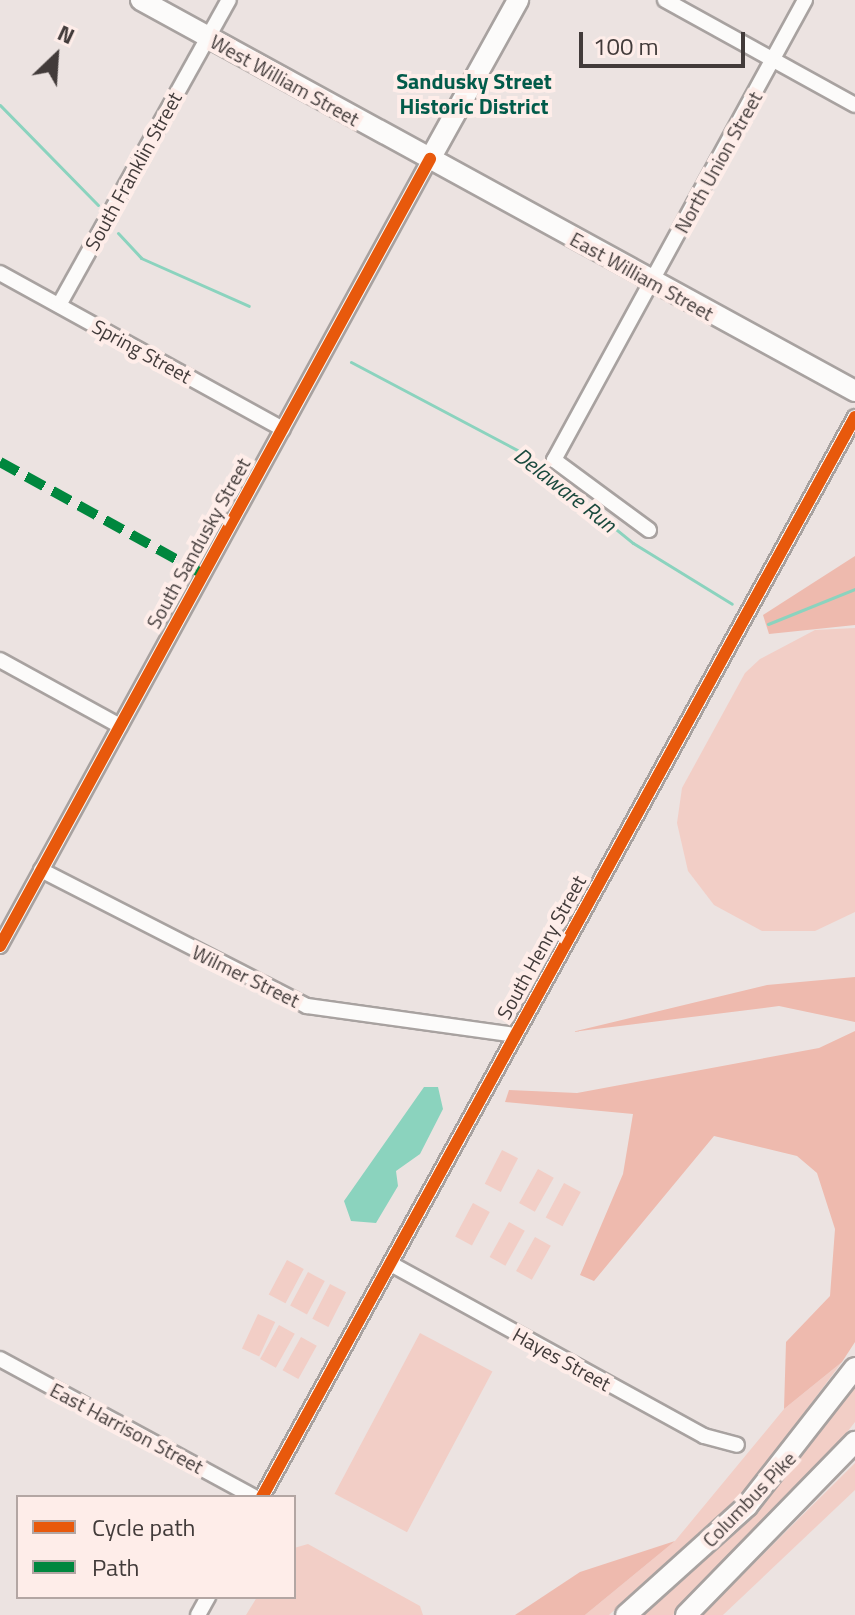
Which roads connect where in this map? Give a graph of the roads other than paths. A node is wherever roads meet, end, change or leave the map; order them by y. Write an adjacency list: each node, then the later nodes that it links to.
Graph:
1 (141, 0): 6 (highway, West William Street)
2 (229, 0): 6 (street, South Franklin Street)
3 (518, 0): 9 (highway)
4 (665, 0): 7 (street)
5 (805, 0): 7 (street, North Union Street)
6 (208, 37): 9 (highway, West William Street); 12 (street, South Franklin Street)
7 (774, 60): 8 (street); 11 (street, North Union Street)
8 (855, 105)
9 (430, 159): 11 (highway, East William Street); 15 (street, South Sandusky Street)
10 (0, 273): 12 (street, Spring Street)
11 (653, 282): 13 (highway, East William Street); 16 (street, North Union Street)
12 (59, 305): 15 (street, Spring Street)
13 (855, 391)
14 (855, 417): 21 (street, South Henry Street)
15 (283, 429): 18 (street, South Sandusky Street)
16 (649, 530)
17 (0, 660): 18 (street)
18 (120, 726): 19 (street, South Sandusky Street)
19 (41, 870): 20 (street, South Sandusky Street); 21 (street, Wilmer Street)
20 (0, 944)
21 (515, 1035): 22 (street, South Henry Street)
22 (391, 1264): 26 (street, Hayes Street); 28 (street, South Henry Street)
23 (0, 1359): 27 (street, East Harrison Street)
24 (855, 1368): 29 (highway, Columbus Pike)
25 (855, 1442): 30 (highway, Columbus Pike)
26 (737, 1445)
27 (250, 1495)
28 (263, 1495)
29 (626, 1615)
30 (686, 1615)

